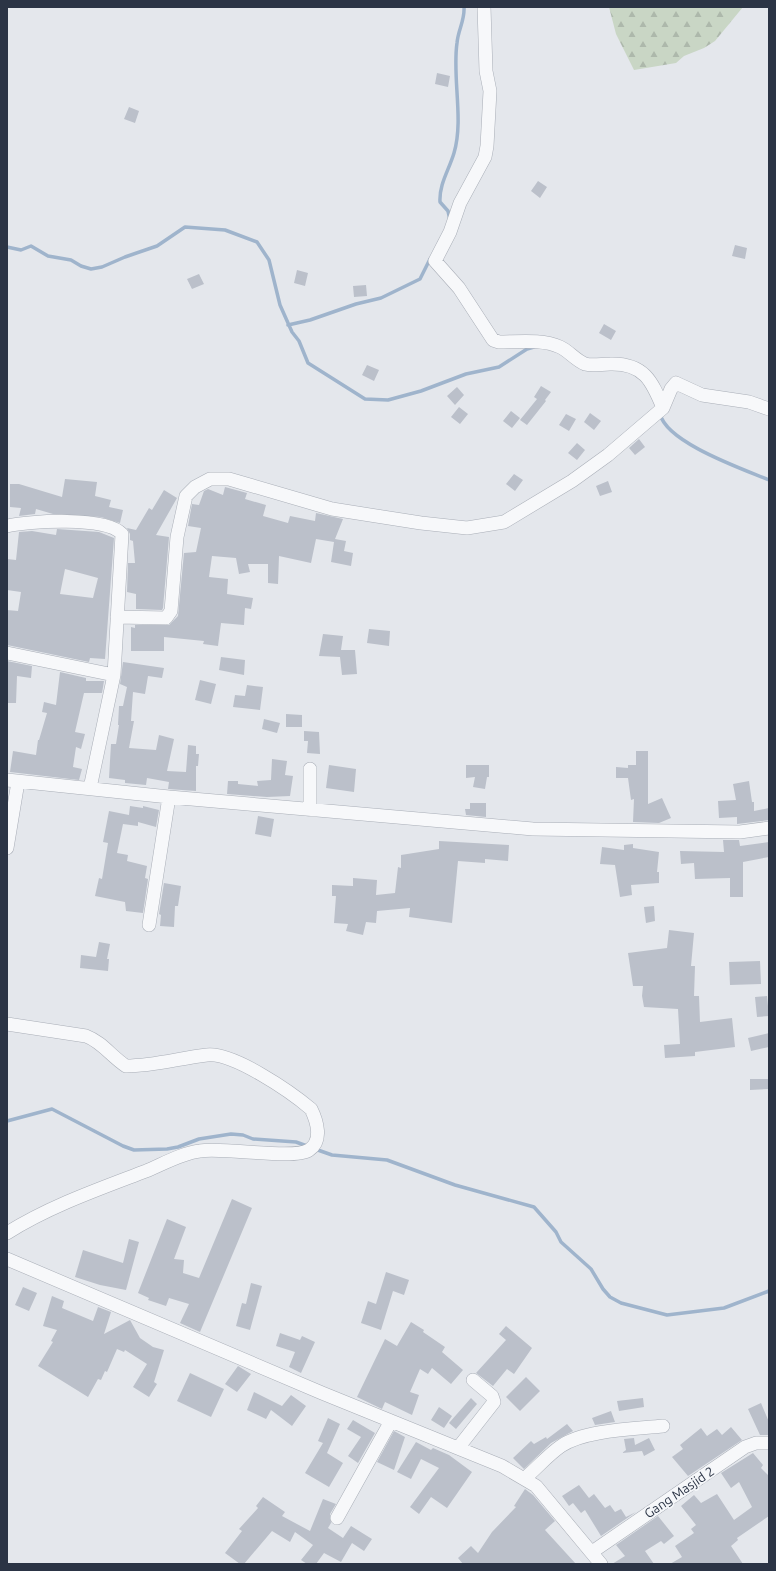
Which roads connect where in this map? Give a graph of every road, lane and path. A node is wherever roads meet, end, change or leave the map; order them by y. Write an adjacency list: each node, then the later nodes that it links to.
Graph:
1 (484, 7): 2 (street)
2 (663, 408): 3 (street); 5 (street)
3 (769, 408)
4 (7, 526): 5 (street)
5 (118, 617): 7 (street)
6 (7, 653): 7 (street)
7 (114, 675): 10 (street)
8 (310, 769): 12 (street)
9 (12, 781): 10 (street); 14 (street)
10 (90, 788): 11 (street)
11 (169, 797): 12 (street); 15 (street)
12 (310, 810): 13 (street)
13 (769, 828)
14 (7, 848)
15 (149, 925)
16 (7, 1024): 17 (street)
17 (7, 1233)
18 (7, 1259): 20 (street)
19 (473, 1380): 23 (street)
20 (391, 1421): 23 (street); 25 (street)
21 (663, 1426): 24 (street)
22 (769, 1443): 26 (street, Gang Masjid 2)
23 (458, 1448): 24 (street)
24 (525, 1478): 26 (street)
25 (337, 1518)
26 (592, 1552): 27 (street)
27 (602, 1564)

